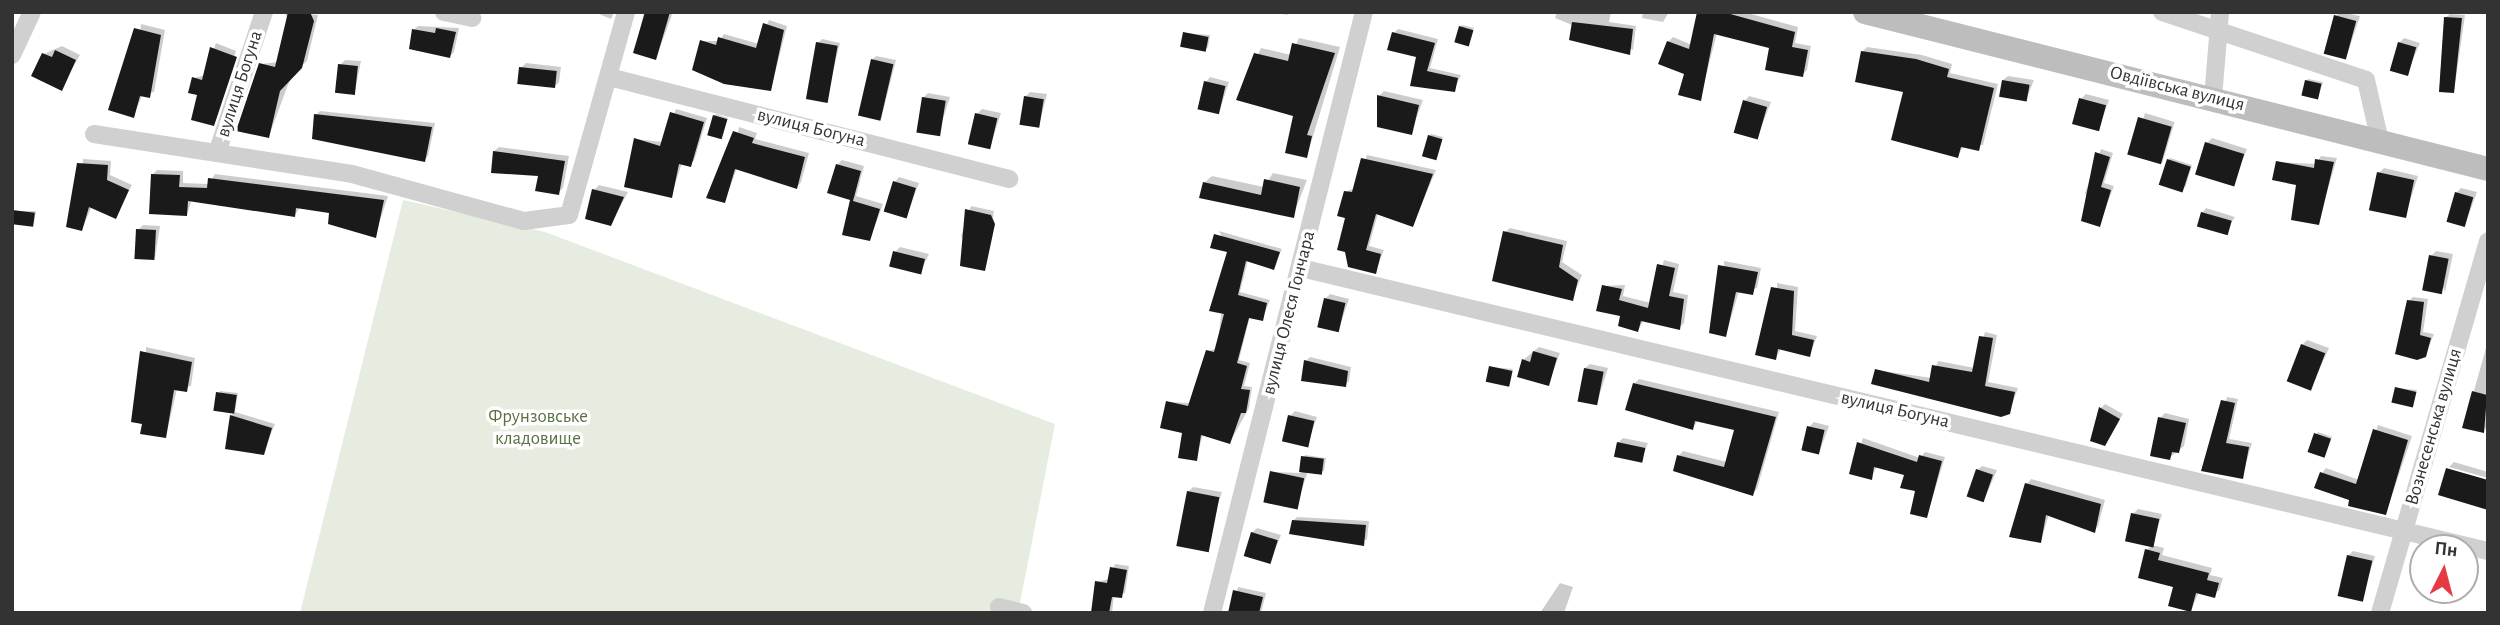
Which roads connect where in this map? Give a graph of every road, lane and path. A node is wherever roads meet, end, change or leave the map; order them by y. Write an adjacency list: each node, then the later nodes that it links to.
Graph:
1 (33, 12): 12 (street)
2 (444, 12): 9 (street)
3 (626, 12): 13 (street)
4 (1364, 12): 21 (street, вулиця Олеся Гончара)
5 (1865, 12): 10 (main road, Овдіївська вулиця)
6 (2162, 12): 11 (street)
7 (2220, 12): 11 (street)
8 (262, 13): 17 (street, вулиця Богуна)
9 (472, 18)
10 (1921, 19): 14 (main road, Овдіївська вулиця)
11 (2219, 33): 14 (street); 16 (street)
12 (12, 55)
13 (613, 78): 17 (street, вулиця Богуна); 19 (street, вулиця Богуна)
14 (2213, 98): 16 (main road, Овдіївська вулиця)
15 (94, 134): 17 (street, вулиця Богуна)
16 (2380, 141): 18 (main road, Овдіївська вулиця)
17 (217, 153)
18 (2488, 169)
19 (1009, 178)
20 (2488, 241): 22 (street, Вознесенська вулиця)
21 (1301, 268): 22 (street, вулиця Богуна); 26 (street, вулиця Олеся Гончара)
22 (2404, 531): 23 (street, вулиця Богуна); 27 (street, Вознесенська вулиця)
23 (2488, 551)
24 (999, 607): 25 (street)
25 (1023, 613)
26 (1212, 613)
27 (2380, 613)

